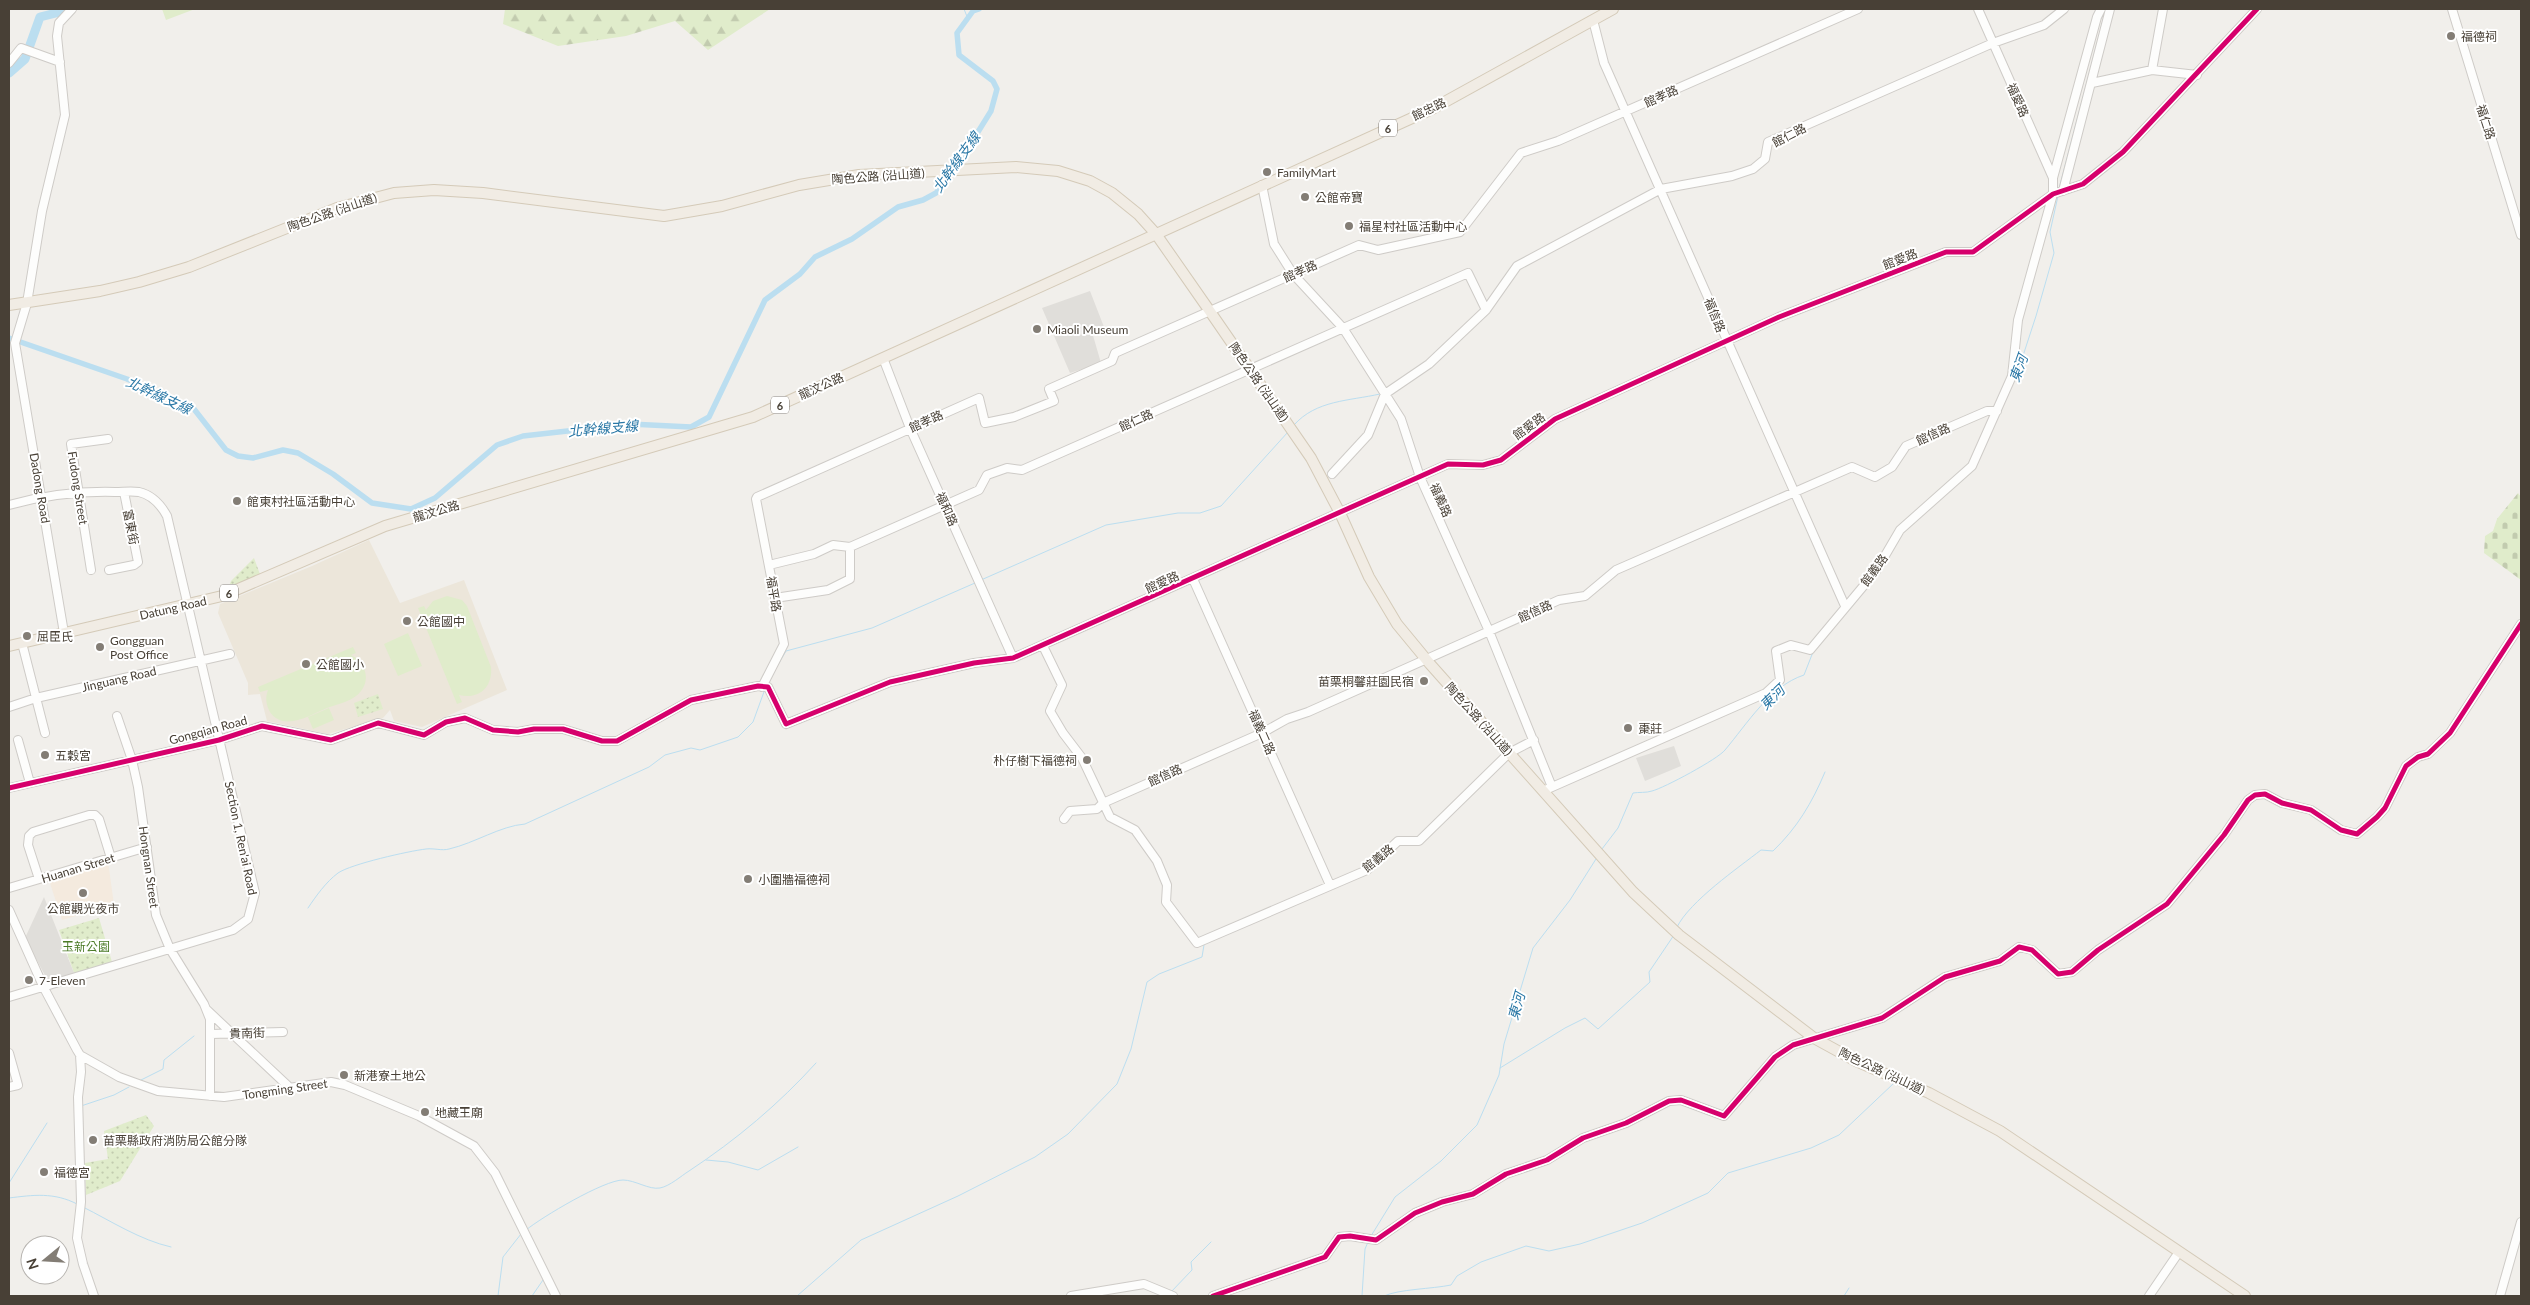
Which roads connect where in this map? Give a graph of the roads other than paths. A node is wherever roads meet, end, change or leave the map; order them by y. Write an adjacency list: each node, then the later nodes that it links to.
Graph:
1 (72, 9): 13 (street)
2 (1613, 9): 11 (main road, 館忠路 / 6)
3 (1858, 9): 18 (street, 館孝路)
4 (1978, 9): 12 (street, 福愛路)
5 (2064, 9): 12 (street, 館仁路)
6 (2101, 9): 19 (street)
7 (2110, 9): 17 (street)
8 (2163, 9): 15 (street)
9 (2257, 9): 16 (street, 館愛路)
10 (2452, 9): 25 (street, 福仁路)
11 (1593, 20): 18 (street, 福信路); 20 (main road, 館忠路 / 6)
12 (1993, 43): 19 (street, 福愛路); 21 (street, 館仁路)
13 (60, 62): 14 (street); 27 (street)
14 (9, 63)
15 (2152, 70): 16 (street); 17 (street)
16 (2197, 74): 22 (street, 館愛路)
17 (2092, 83): 22 (street)
18 (1626, 111): 21 (street, 福信路); 26 (street, 館孝路)
19 (2053, 178): 23 (street, 福愛路)
20 (1262, 185): 24 (main road, 館忠路 / 6); 26 (street, 福義路)
21 (1661, 189): 30 (street, 館仁路); 32 (street, 福信路)
22 (2064, 191): 23 (street, 館愛路)
23 (2053, 194): 32 (street, 館愛路); 36 (street, 館義路)
24 (1156, 234): 27 (main road, 陶色公路 (沿山道)); 29 (main road, 陶色公路 (沿山道)); 33 (main road, 龍汶公路 / 6)
25 (2521, 235)
26 (1293, 274): 29 (street, 館孝路); 31 (street, 福義路)
27 (27, 303): 28 (main road, 陶色公路 (沿山道)); 44 (street, Dadong Road)
28 (9, 305)
29 (1209, 310): 34 (main road, 陶色公路 (沿山道)); 37 (street, 館孝路)
30 (1486, 310): 31 (street, 館仁路); 35 (street, 館仁路)
31 (1343, 328): 34 (street, 館仁路); 35 (street, 福義路)
32 (1726, 342): 40 (street, 館愛路); 43 (street, 福信路)
33 (882, 358): 37 (street, 福和路); 49 (main road, 龍汶公路 / 6)
34 (1250, 370): 47 (street, 館仁路); 48 (main road, 陶色公路 (沿山道))
35 (1385, 394): 39 (street); 40 (street, 福義路)
36 (1997, 411): 43 (street, 館信路); 57 (street, 館義路)
37 (910, 428): 45 (street, 館孝路); 47 (street, 福和路)
38 (108, 439): 41 (street, Fudong Street)
39 (1332, 474)
40 (1420, 477): 48 (street, 館愛路); 59 (street, 福義路)
41 (78, 492): 42 (street, Section 1, Ren'ai Road); 44 (street, Section 1, Ren'ai Road); 52 (street, Fudong Street)
42 (124, 492): 53 (street, 富東街); 56 (street, Section 1, Ren'ai Road)
43 (1793, 493): 57 (street, 福信路); 59 (street, 館信路)
44 (42, 496): 46 (street, Section 1, Ren'ai Road); 60 (street, Dadong Road)
45 (757, 497): 51 (street, 福平路)
46 (9, 505)
47 (945, 505): 50 (street, 館仁路); 65 (street, 福和路)
48 (1340, 513): 54 (street, 館愛路); 66 (main road, 陶色公路 (沿山道))
49 (385, 526): 56 (main road, Datung Road / 6)
50 (850, 547): 51 (street, 館仁路); 55 (street)
51 (769, 565): 55 (street, 福平路)
52 (91, 570)
53 (109, 570)
54 (1193, 579): 63 (street, 館愛路); 72 (street, 福義二路)
55 (775, 598): 68 (street, 福平路)
56 (187, 604): 60 (main road, Datung Road / 6); 67 (street, Section 1, Ren'ai Road)
57 (1845, 606): 81 (street, 館義路)
58 (2521, 624): 97 (street)
59 (1489, 631): 66 (street, 館信路); 76 (street, 福義路)
60 (64, 633): 61 (main road, Datung Road / 6)
61 (22, 643): 62 (main road, Datung Road / 6); 69 (street)
62 (9, 646)
63 (1043, 646): 65 (street, 館愛路); 82 (street)
64 (230, 654): 67 (street, Jinguang Road)
65 (1013, 658): 68 (street, 館愛路)
66 (1425, 659): 72 (street, 館信路); 77 (main road, 陶色公路 (沿山道))
67 (200, 661): 69 (street, Jinguang Road); 75 (street, Section 1, Ren'ai Road)
68 (762, 686): 75 (street, Gongqian Road)
69 (36, 698): 70 (street, Jinguang Road); 73 (street)
70 (9, 707)
71 (117, 716): 78 (street, Hongnan Street)
72 (1262, 732): 82 (street, 館信路); 87 (street, 福義二路)
73 (45, 733)
74 (18, 740): 79 (street)
75 (219, 740): 78 (street, Gongqian Road); 90 (street, Section 1, Ren'ai Road)
76 (1534, 740): 77 (street, 館義路); 81 (street, 福義路)
77 (1509, 753): 81 (main road, 陶色公路 (沿山道)); 87 (street, 館義路)
78 (132, 760): 79 (street, Gongqian Road); 84 (street, Hongnan Street)
79 (30, 783): 80 (street, Gongqian Road)
80 (9, 788)
81 (1548, 789): 97 (main road, 陶色公路 (沿山道))
82 (1102, 803): 83 (street, 館信路); 87 (street, 館義路)
83 (1064, 819)
84 (147, 847): 85 (street, Huanan Street); 90 (street, Hongnan Street)
85 (111, 858): 86 (street, Huanan Street); 86 (street)
86 (39, 879): 88 (street, Huanan Street)
87 (1330, 885)
88 (9, 888)
89 (9, 910): 91 (street)
90 (170, 949): 91 (street, Section 1, Ren'ai Road); 93 (street, Hongnan Street)
91 (44, 988): 92 (street, Section 1, Ren'ai Road); 99 (street)
92 (9, 997)
93 (207, 1010): 95 (street); 96 (street, Hongnan Street)
94 (282, 1032): 95 (street, 貴南街)
95 (234, 1033): 96 (street, 貴南街); 100 (street)
96 (212, 1034): 102 (street, Hongnan Street)
97 (1814, 1038): 104 (main road, 陶色公路 (沿山道)); 109 (street)
98 (9, 1053): 101 (street)
99 (80, 1055): 102 (street, Tongming Street); 106 (street)
100 (288, 1086): 102 (street, Tongming Street); 107 (street, Tongming Street)
101 (9, 1088)
102 (210, 1096)
103 (2521, 1222): 112 (street)
104 (2179, 1252): 110 (street); 111 (main road, 陶色公路 (沿山道))
105 (1171, 1295): 108 (street)
106 (94, 1296)
107 (556, 1296)
108 (1070, 1296)
109 (1213, 1296)
110 (2149, 1296)
111 (2245, 1296)
112 (2500, 1296)

